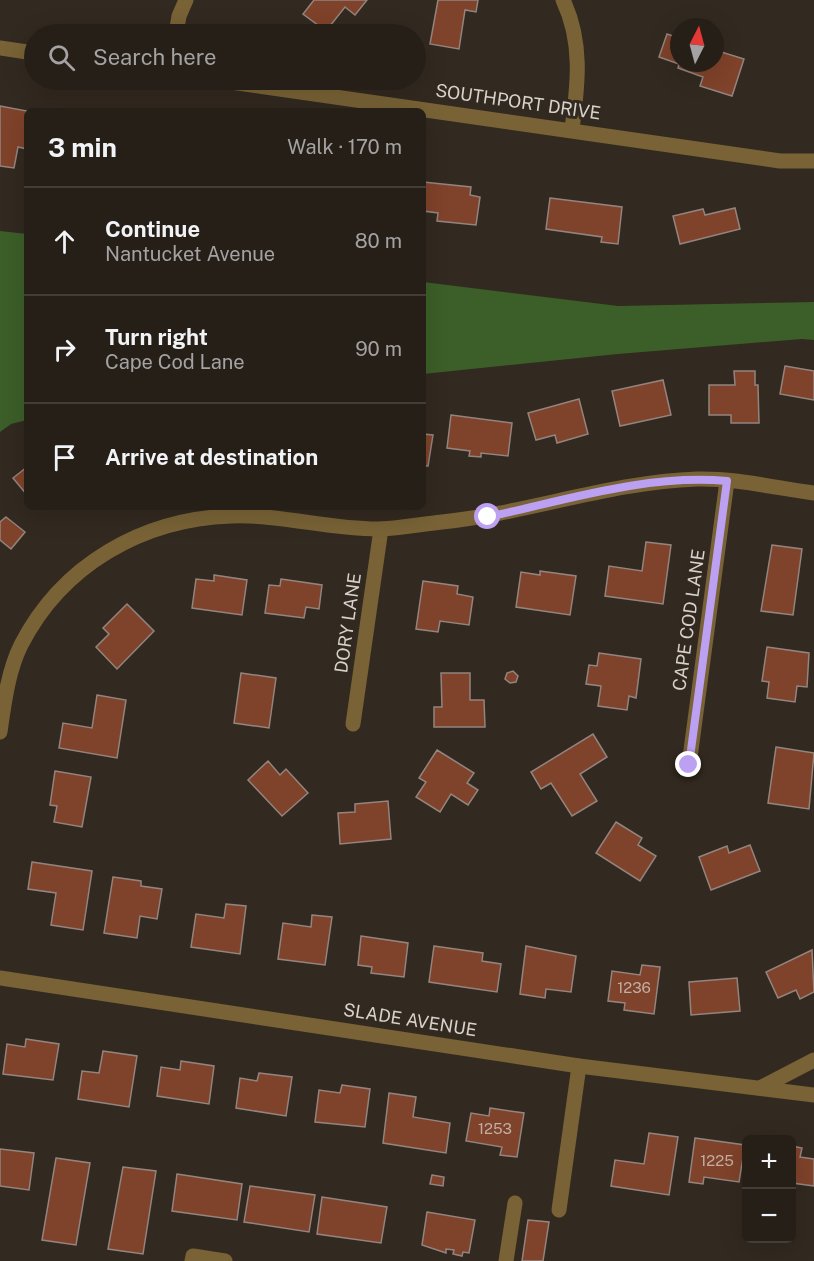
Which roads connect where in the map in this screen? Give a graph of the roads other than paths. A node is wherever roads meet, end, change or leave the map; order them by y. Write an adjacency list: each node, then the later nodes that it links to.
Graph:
1 (186, 0): 3 (street)
2 (564, 0): 9 (street)
3 (178, 24)
4 (0, 48): 5 (street)
5 (24, 52)
6 (289, 90): 7 (street, SOUTHPORT DRIVE)
7 (420, 108)
8 (426, 109): 9 (street, SOUTHPORT DRIVE)
9 (572, 129): 10 (street, SOUTHPORT DRIVE)
10 (814, 161)
11 (727, 481): 12 (street); 13 (street); 16 (street, CAPE COD LANE)
12 (814, 493)
13 (381, 529): 14 (street, DORY LANE); 15 (street)
14 (353, 724)
15 (0, 732)
16 (689, 765)
17 (0, 978): 19 (street, SLADE AVENUE)
18 (814, 1060): 20 (street)
19 (579, 1066): 20 (street, SLADE AVENUE); 23 (street)
20 (760, 1088): 21 (street, SLADE AVENUE)
21 (814, 1095)
22 (515, 1203): 26 (street)
23 (559, 1210)
24 (192, 1261): 25 (street)
25 (225, 1261)
26 (506, 1261)

